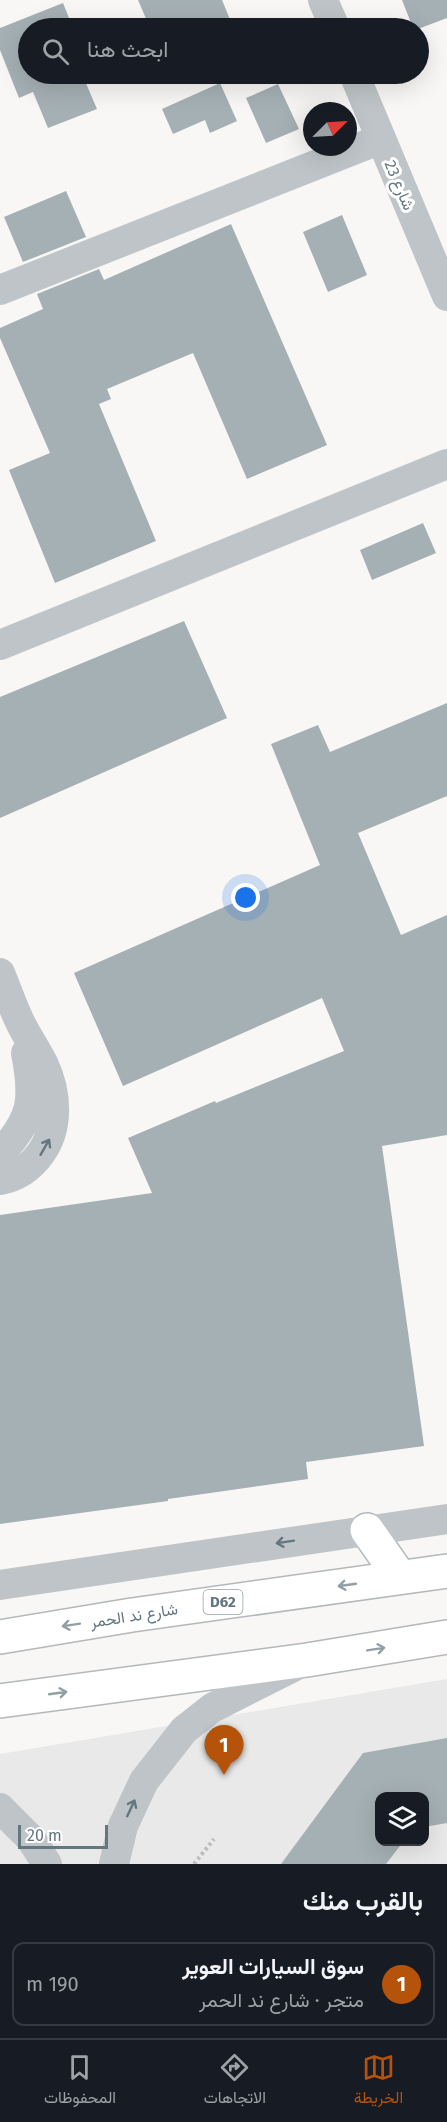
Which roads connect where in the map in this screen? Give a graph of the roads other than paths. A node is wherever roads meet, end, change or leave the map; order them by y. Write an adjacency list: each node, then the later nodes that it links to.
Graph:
1 (323, 0): 2 (street)
2 (331, 18)
3 (358, 84): 4 (street, شارع 23)
4 (381, 139): 5 (street); 6 (street, شارع 23)
5 (0, 290)
6 (447, 296)
7 (447, 464): 8 (street)
8 (0, 645)
9 (0, 973): 10 (street)
10 (21, 1023): 11 (street); 12 (street, one-way to 10)
11 (0, 1154)
12 (0, 1180)
13 (447, 1519): 14 (street)
14 (367, 1530): 16 (main road); 17 (street, one-way to 17)
15 (447, 1571): 16 (main road, شارع ند الحمر / D62)
16 (400, 1577): 18 (main road, شارع ند الحمر / D62, one-way to 18)
17 (0, 1585)
18 (0, 1637)
19 (447, 1637): 20 (main road, one-way to 19)
20 (307, 1660): 21 (main road, one-way to 20); 24 (street, one-way to 20)
21 (0, 1701)
22 (0, 1808): 23 (street)
23 (47, 1864)
24 (114, 1864)

